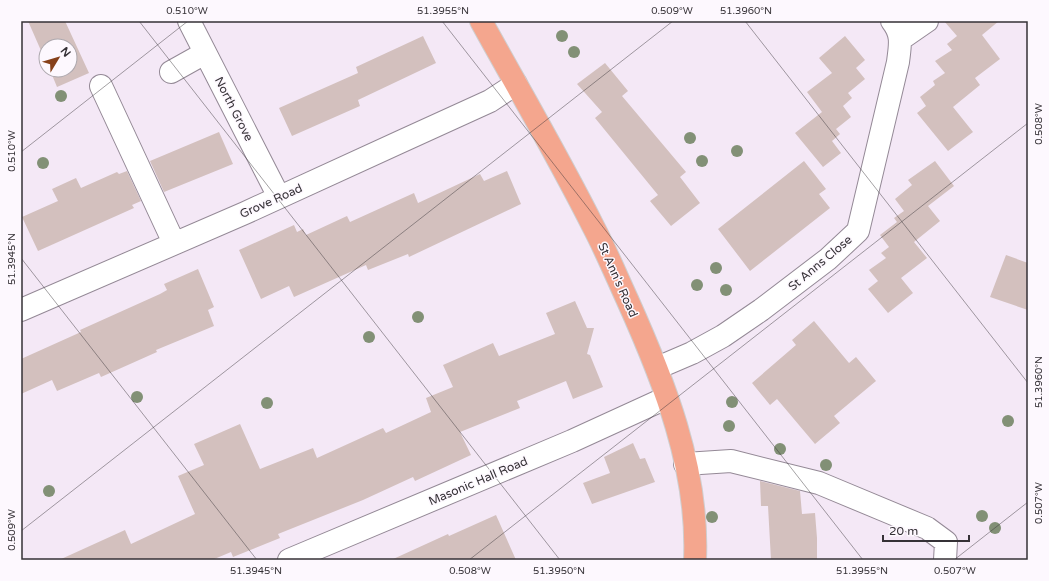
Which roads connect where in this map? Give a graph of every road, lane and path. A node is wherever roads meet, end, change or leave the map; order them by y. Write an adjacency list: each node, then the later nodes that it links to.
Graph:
1 (189, 21): 5 (street, North Grove)
2 (481, 21): 7 (main road, St Ann's Road)
3 (927, 21): 4 (street)
4 (896, 30): 12 (street, St Anns Close)
5 (205, 53): 6 (street); 9 (street, North Grove)
6 (171, 72)
7 (516, 84): 9 (street, Grove Road); 12 (main road, St Ann's Road)
8 (101, 86): 10 (street)
9 (279, 197): 10 (street, Grove Road)
10 (174, 244): 11 (street, Grove Road)
11 (21, 310)
12 (656, 368): 13 (main road, St Ann's Road)
13 (666, 398): 14 (main road, St Ann's Road); 15 (street, Masonic Hall Road)
14 (686, 464): 16 (main road, St Ann's Road); 17 (street)
15 (289, 560)
16 (695, 560)
17 (945, 560)

